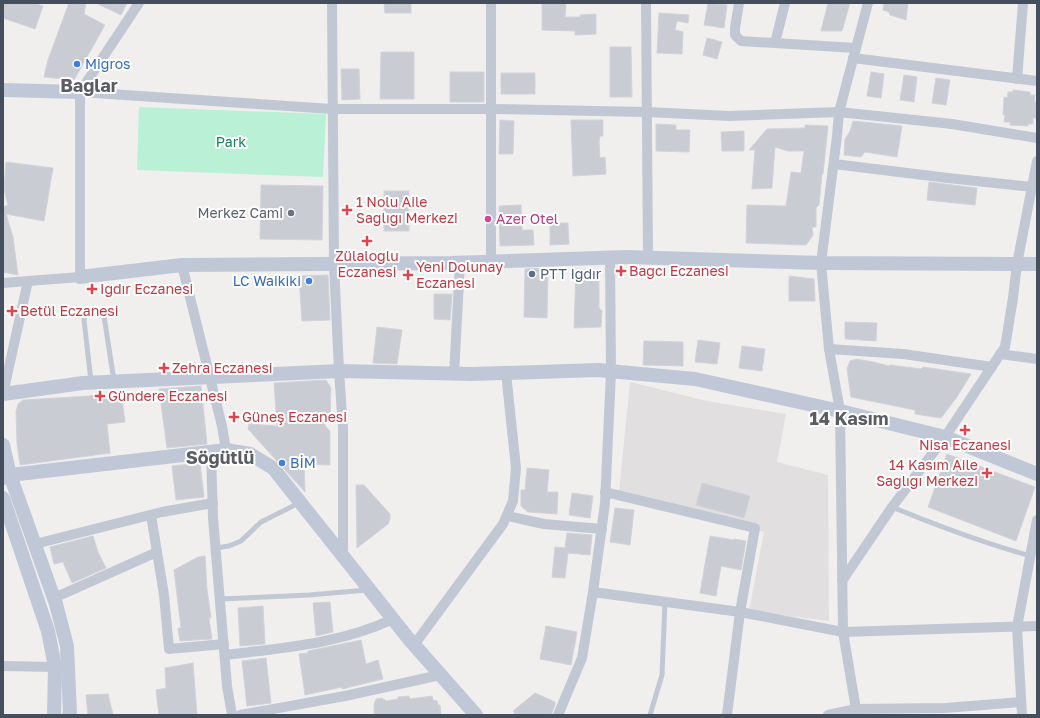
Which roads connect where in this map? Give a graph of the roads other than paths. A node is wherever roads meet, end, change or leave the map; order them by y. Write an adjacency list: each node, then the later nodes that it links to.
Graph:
1 (139, 3): 15 (street)
2 (332, 3): 17 (street)
3 (491, 3): 16 (street)
4 (646, 3): 18 (street)
5 (739, 3): 9 (street)
6 (785, 3): 9 (street)
7 (868, 3): 10 (street)
8 (1023, 3): 12 (street)
9 (775, 44): 10 (street)
10 (856, 48): 11 (street)
11 (853, 58): 12 (street); 19 (street)
12 (1018, 78): 13 (street)
13 (1037, 81)
14 (3, 90): 15 (street)
15 (80, 92): 17 (street); 33 (street)
16 (491, 109): 17 (street); 18 (street); 26 (street)
17 (332, 110): 29 (street)
18 (647, 112): 19 (street); 25 (street)
19 (839, 112): 20 (street); 22 (street)
20 (1037, 138)
21 (1037, 161): 23 (street)
22 (834, 164): 23 (street); 28 (street)
23 (1034, 182): 30 (street)
24 (610, 257): 25 (street); 26 (street); 41 (street)
25 (648, 258): 28 (street)
26 (492, 262): 27 (street)
27 (460, 263): 29 (street); 43 (street)
28 (821, 263): 30 (street); 36 (street)
29 (334, 264): 32 (street); 40 (street)
30 (1017, 264): 31 (street); 37 (street)
31 (1037, 264)
32 (182, 265): 33 (street); 44 (street)
33 (80, 277): 34 (street)
34 (28, 281): 35 (street); 47 (street)
35 (3, 283)
36 (829, 349): 39 (street); 48 (street)
37 (1000, 354): 38 (street); 39 (street)
38 (1037, 359)
39 (992, 367): 49 (street)
40 (338, 371): 43 (street); 44 (street); 68 (street)
41 (611, 372): 42 (street); 48 (street); 55 (street)
42 (506, 373): 43 (street); 61 (street)
43 (454, 374)
44 (209, 377): 45 (street); 51 (street)
45 (114, 382): 46 (street); 46 (lane)
46 (91, 383): 47 (street)
47 (3, 394)
48 (840, 411): 49 (street); 69 (street)
49 (945, 437): 53 (street); 59 (street)
50 (3, 445): 54 (street)
51 (226, 450): 52 (street); 57 (street)
52 (211, 452): 54 (street); 58 (street)
53 (1037, 474)
54 (6, 476): 64 (street)
55 (605, 492): 63 (street); 75 (street)
56 (3, 498): 84 (street)
57 (299, 502): 65 (lane); 68 (street)
58 (213, 503): 60 (street); 65 (street)
59 (892, 508): 67 (lane); 69 (street)
60 (151, 515): 64 (street); 66 (street)
61 (507, 516): 63 (street); 81 (street)
62 (1037, 520): 67 (street)
63 (602, 528): 71 (street)
64 (34, 544): 72 (street)
65 (216, 548): 73 (street)
66 (157, 552): 72 (street); 80 (street)
67 (1031, 556): 78 (street)
68 (343, 557): 70 (street)
69 (842, 581): 79 (street)
70 (370, 590): 73 (lane); 76 (street)
71 (593, 592): 74 (street); 94 (street)
72 (54, 598): 90 (street)
73 (220, 599): 80 (street)
74 (665, 601): 75 (street); 95 (lane)
75 (740, 612): 79 (street); 96 (street)
76 (393, 619): 81 (street); 82 (street)
77 (1037, 626): 78 (street)
78 (1016, 627): 79 (street); 86 (street)
79 (843, 632): 87 (street)
80 (224, 644): 82 (street)
81 (414, 645): 85 (street)
82 (225, 655): 91 (street)
83 (3, 666): 84 (street)
84 (55, 667): 89 (street)
85 (440, 675): 92 (street); 93 (street)
86 (1021, 702): 88 (street); 98 (street)
87 (856, 712): 88 (street); 97 (street)
88 (944, 712)
89 (54, 715)
90 (68, 715)
91 (232, 715)
92 (240, 715)
93 (476, 715)
94 (558, 715)
95 (650, 715)
96 (727, 715)
97 (828, 715)
98 (1022, 715)

